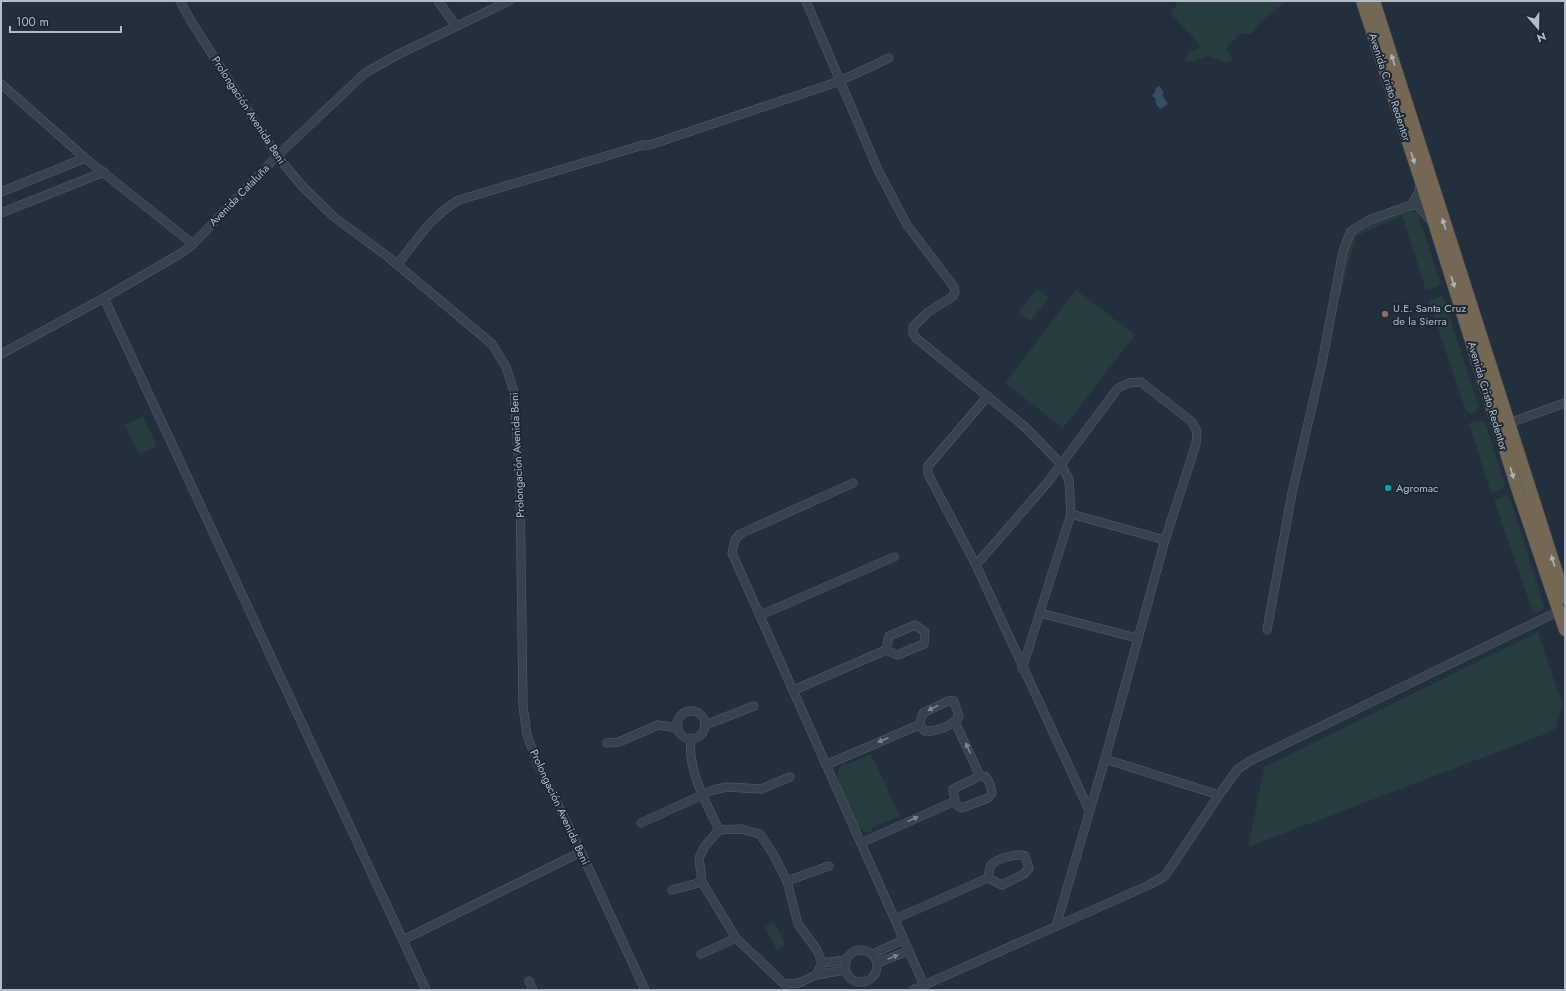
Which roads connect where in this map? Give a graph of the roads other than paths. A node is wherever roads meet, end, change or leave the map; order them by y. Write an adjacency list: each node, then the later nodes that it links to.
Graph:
1 (180, 1): 11 (street, Prolongación Avenida Beni)
2 (438, 1): 7 (street)
3 (509, 1): 7 (street, Avenida Cataluña)
4 (806, 1): 9 (street)
5 (1362, 1): 14 (highway, Avenida Cristo Redentor, one-way to 14)
6 (1374, 1): 25 (highway, Avenida Cristo Redentor, one-way to 6)
7 (456, 26): 11 (street, Avenida Cataluña)
8 (889, 58): 9 (street)
9 (840, 81): 20 (street); 23 (street)
10 (3, 87): 12 (street)
11 (277, 156): 19 (street, Avenida Cataluña); 20 (street, Prolongación Avenida Beni)
12 (85, 158): 13 (street); 15 (street)
13 (104, 172): 17 (street); 19 (street)
14 (1420, 178): 16 (street); 18 (highway, Avenida Cristo Redentor)
15 (1, 192)
16 (1411, 205): 18 (street); 36 (street)
17 (1, 213)
18 (1435, 226): 33 (highway, Avenida Cristo Redentor, one-way to 33)
19 (193, 244): 21 (street, Avenida Cataluña)
20 (397, 265): 60 (street, Prolongación Avenida Beni)
21 (104, 298): 22 (street, Avenida Cataluña); 69 (street)
22 (1, 354)
23 (987, 397): 26 (street); 31 (street)
24 (1565, 403): 25 (street)
25 (1509, 423): 32 (highway, Avenida Cristo Redentor, one-way to 25)
26 (1061, 464): 28 (street); 29 (street); 31 (street)
27 (853, 483): 35 (street)
28 (1071, 514): 29 (street); 34 (street)
29 (1165, 540): 38 (street)
30 (894, 557): 35 (street)
31 (976, 565): 40 (street)
32 (1565, 598)
33 (1559, 611): 37 (highway, Avenida Cristo Redentor); 54 (street)
34 (1040, 613): 38 (street); 40 (street)
35 (761, 615): 41 (street)
36 (1267, 630)
37 (1565, 630)
38 (1137, 638): 49 (street)
39 (886, 650): 39 (street); 41 (street)
40 (1022, 669): 56 (street)
41 (794, 690): 50 (street)
42 (754, 706): 44 (street)
43 (955, 722): 45 (street); 45 (street, one-way to 45); 51 (street, one-way to 43)
44 (705, 725): 46 (street); 47 (street)
45 (919, 725): 50 (street, one-way to 50)
46 (678, 728): 47 (street); 48 (street)
47 (691, 738): 53 (street)
48 (607, 743)
49 (1105, 759): 54 (street); 56 (street)
50 (826, 765): 59 (street)
51 (980, 776): 55 (street); 55 (street)
52 (790, 777): 53 (street)
53 (702, 795): 57 (street); 58 (street)
54 (1219, 795): 67 (street)
55 (955, 801): 59 (street, one-way to 55)
56 (1089, 810): 67 (street)
57 (641, 823)
58 (719, 830): 63 (street); 64 (street)
59 (861, 843): 66 (street)
60 (582, 852): 69 (street); 84 (street, Prolongación Avenida Beni)
61 (829, 866): 64 (street)
62 (988, 878): 62 (street); 66 (street)
63 (702, 882): 65 (street); 68 (street)
64 (787, 882): 75 (street)
65 (672, 890)
66 (895, 919): 70 (street)
67 (1056, 926): 80 (street)
68 (736, 938): 72 (street); 81 (street)
69 (403, 940): 82 (street)
70 (903, 940): 71 (street); 73 (street)
71 (908, 950): 76 (street, one-way to 71); 80 (street)
72 (700, 954)
73 (873, 954): 74 (street); 76 (street)
74 (846, 960): 75 (street); 77 (street)
75 (822, 963): 78 (street)
76 (877, 963): 77 (street)
77 (845, 970): 78 (street)
78 (816, 974): 81 (street)
79 (529, 981): 83 (street)
80 (924, 985): 85 (street)
81 (782, 987)
82 (426, 990)
83 (533, 990)
84 (645, 990)
85 (913, 990)

